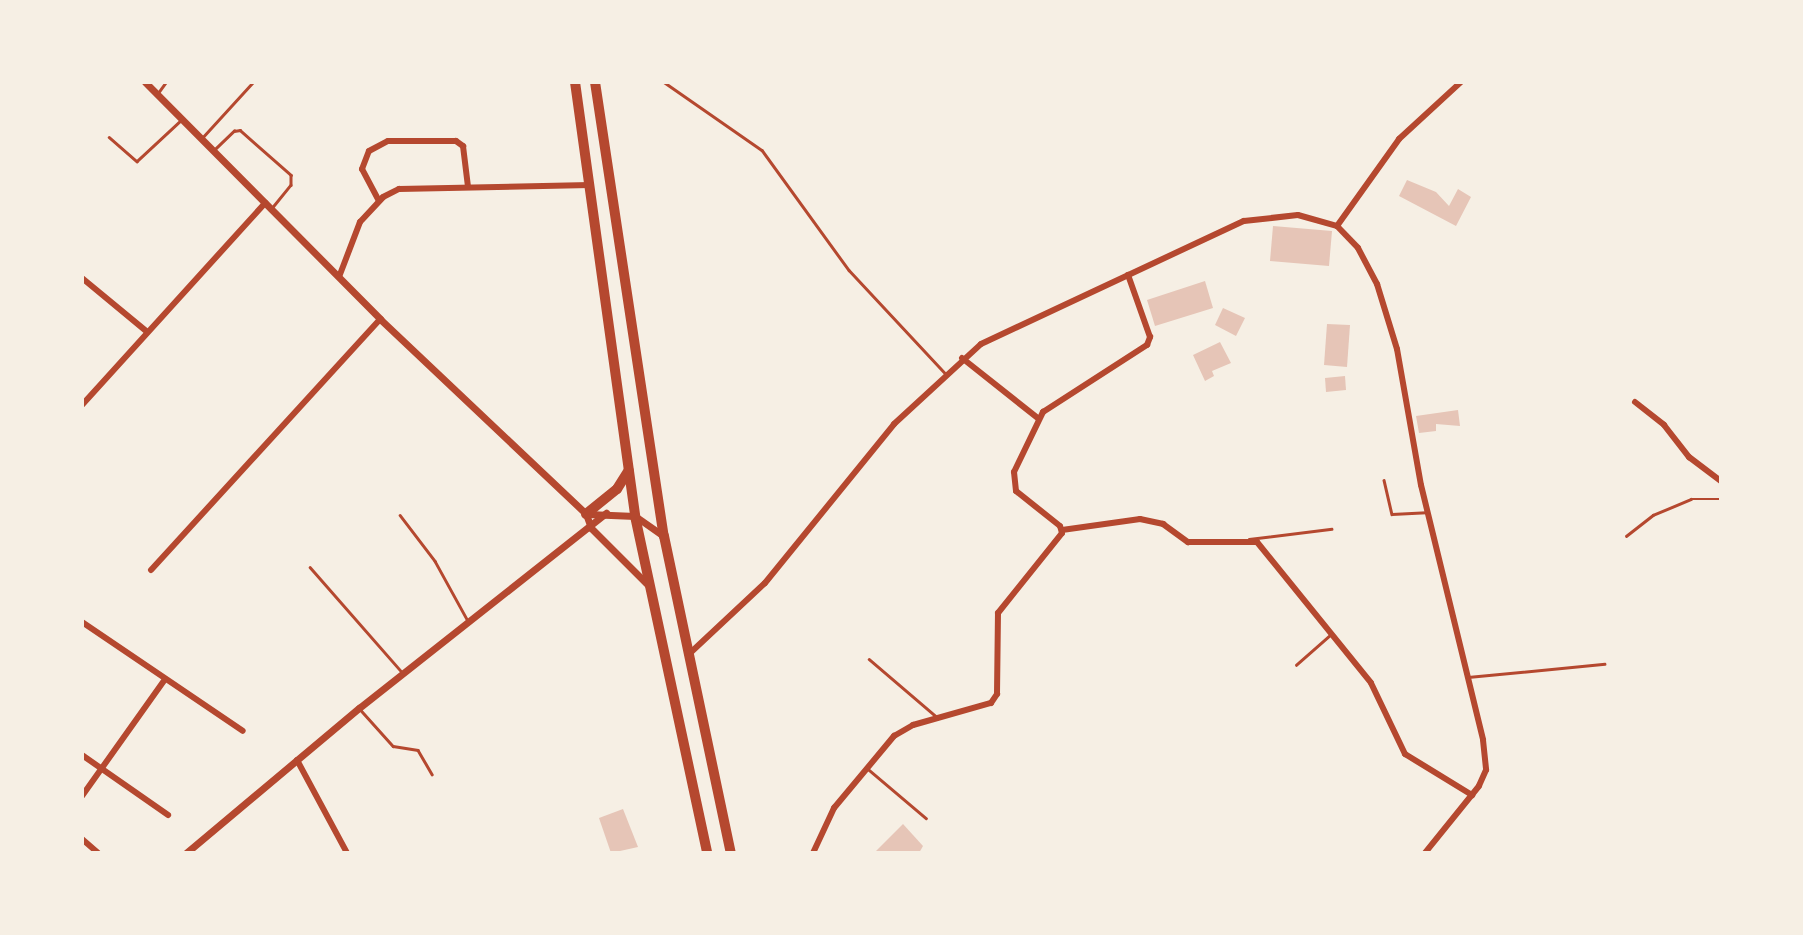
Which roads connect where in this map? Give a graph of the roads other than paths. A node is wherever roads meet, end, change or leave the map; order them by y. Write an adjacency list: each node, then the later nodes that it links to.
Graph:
1 (145, 82): 8 (street)
2 (166, 82): 8 (lane)
3 (253, 82): 11 (lane)
4 (575, 82): 13 (highway)
5 (596, 82): 40 (highway)
6 (664, 82): 25 (lane)
7 (1461, 82): 18 (street)
8 (157, 94): 9 (street)
9 (182, 119): 10 (lane); 11 (street)
10 (108, 137)
11 (201, 138): 12 (street)
12 (214, 151): 16 (street); 17 (lane)
13 (590, 186): 14 (street); 29 (highway)
14 (468, 187): 15 (street); 15 (street)
15 (379, 201): 20 (street)
16 (265, 203): 17 (street); 23 (street)
17 (271, 209): 20 (street)
18 (1337, 226): 19 (street); 32 (street)
19 (1128, 275): 24 (street); 28 (street)
20 (339, 277): 22 (street)
21 (82, 278): 23 (street)
22 (380, 319): 34 (street); 43 (street)
23 (146, 331): 27 (street)
24 (962, 358): 25 (street); 28 (street)
25 (944, 373): 48 (street)
26 (1635, 402): 31 (street)
27 (82, 405)
28 (1039, 419): 39 (street)
29 (629, 470): 34 (highway); 36 (highway)
30 (1384, 480): 32 (lane)
31 (1721, 481)
32 (1427, 512): 53 (street)
33 (606, 513): 34 (street); 36 (street); 37 (street)
34 (586, 514): 37 (street)
35 (400, 515): 46 (lane)
36 (635, 516): 40 (street); 44 (highway)
37 (591, 528): 44 (street); 46 (street)
38 (1331, 529): 41 (lane)
39 (1062, 530): 41 (street); 56 (street)
40 (664, 536): 48 (highway)
41 (1249, 539): 47 (street)
42 (310, 567): 52 (lane)
43 (150, 570)
44 (648, 585): 71 (highway)
45 (82, 622): 54 (street)
46 (469, 624): 52 (street)
47 (1333, 632): 51 (lane); 63 (street)
48 (688, 655): 72 (highway)
49 (869, 659): 56 (lane)
50 (1604, 664): 53 (lane)
51 (1296, 665)
52 (404, 674): 55 (street)
53 (1468, 677): 63 (street)
54 (165, 679): 57 (street); 61 (street)
55 (359, 708): 59 (street); 62 (lane)
56 (938, 718): 60 (street)
57 (243, 731)
58 (82, 755): 61 (street)
59 (296, 760): 69 (street); 70 (street)
60 (866, 767): 66 (lane); 73 (street)
61 (103, 769): 64 (street); 65 (street)
62 (432, 774)
63 (1472, 795): 74 (street)
64 (82, 796)
65 (168, 815)
66 (926, 818)
67 (82, 839): 68 (street)
68 (99, 853)
69 (186, 853)
70 (347, 853)
71 (708, 853)
72 (731, 853)
73 (813, 853)
74 (1425, 853)

